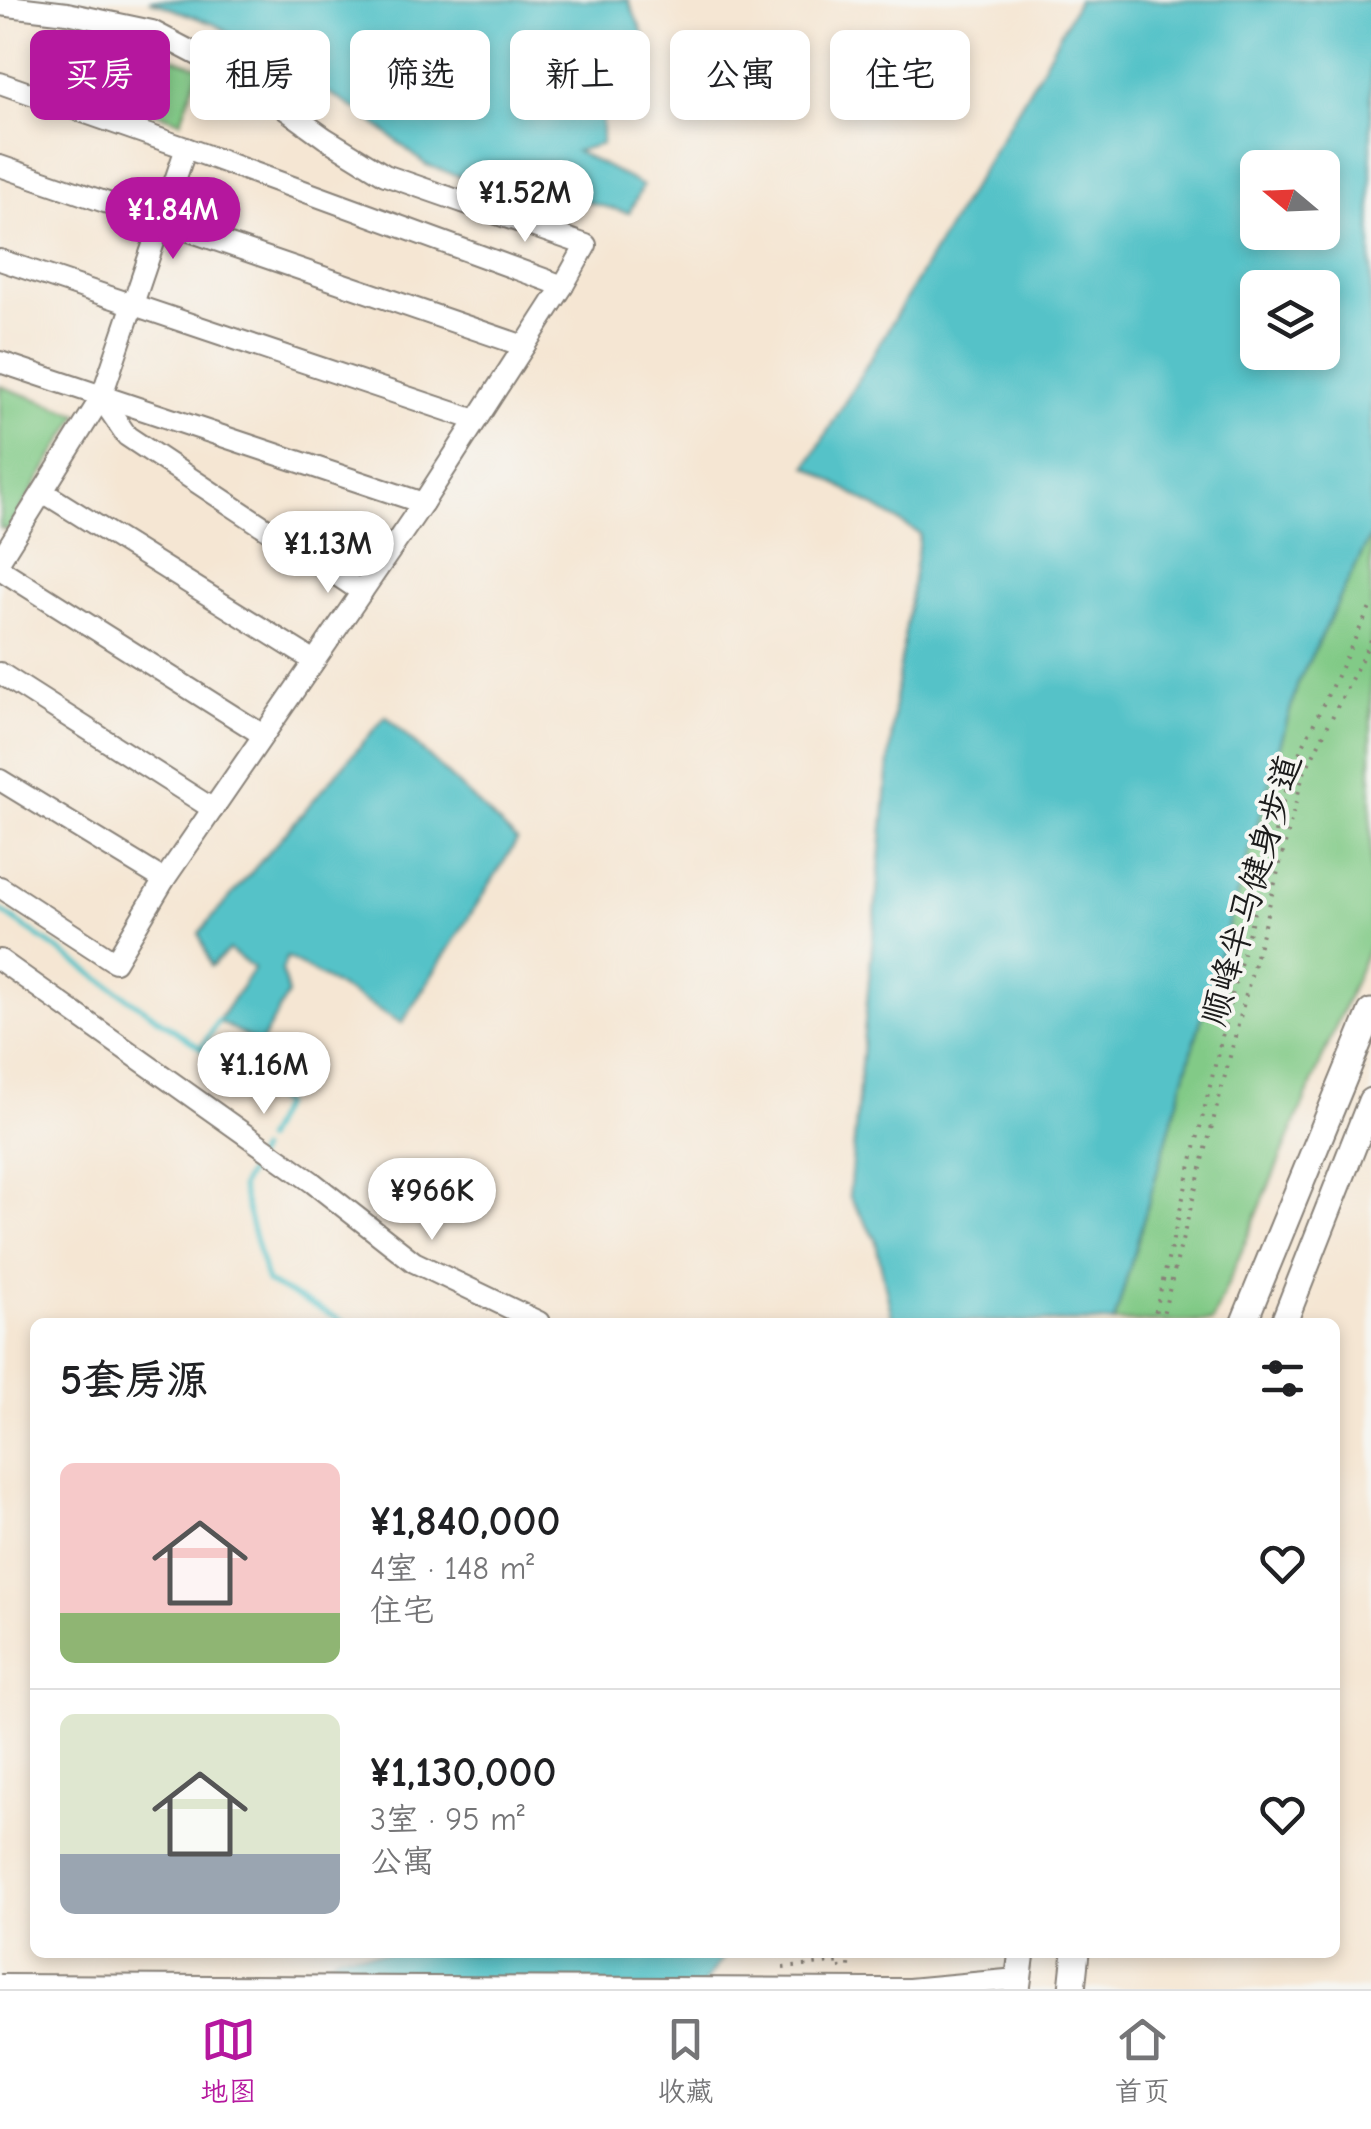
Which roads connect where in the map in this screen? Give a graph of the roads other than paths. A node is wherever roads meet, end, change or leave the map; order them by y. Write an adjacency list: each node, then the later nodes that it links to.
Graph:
1 (0, 6): 7 (street)
2 (0, 83): 3 (street)
3 (186, 148): 5 (street); 7 (street)
4 (0, 166): 5 (street)
5 (160, 222): 8 (street); 9 (street)
6 (0, 260): 8 (street)
7 (563, 286): 9 (street)
8 (133, 304): 11 (street); 12 (street)
9 (524, 346): 12 (street)
10 (0, 362): 11 (street)
11 (101, 398): 13 (street); 14 (street); 16 (street)
12 (476, 420): 14 (street)
13 (43, 492): 15 (street); 17 (street)
14 (423, 503): 16 (street)
15 (1, 559): 19 (street)
16 (362, 592): 17 (street)
17 (314, 661): 19 (street)
18 (0, 673): 21 (street)
19 (264, 735): 21 (street)
20 (0, 780): 22 (street)
21 (213, 809): 22 (street)
22 (164, 880): 23 (street)
23 (0, 887)
24 (0, 960): 27 (street)
25 (1371, 1012): 28 (main road)
26 (1371, 1101): 29 (main road)
27 (532, 1318)
28 (1246, 1318)
29 (1286, 1318)
30 (1021, 1958): 32 (main road)
31 (1075, 1958): 35 (main road)
32 (1017, 1984): 34 (street)
33 (0, 1985): 34 (street, bridge)
34 (867, 1988)
35 (1072, 1989)

